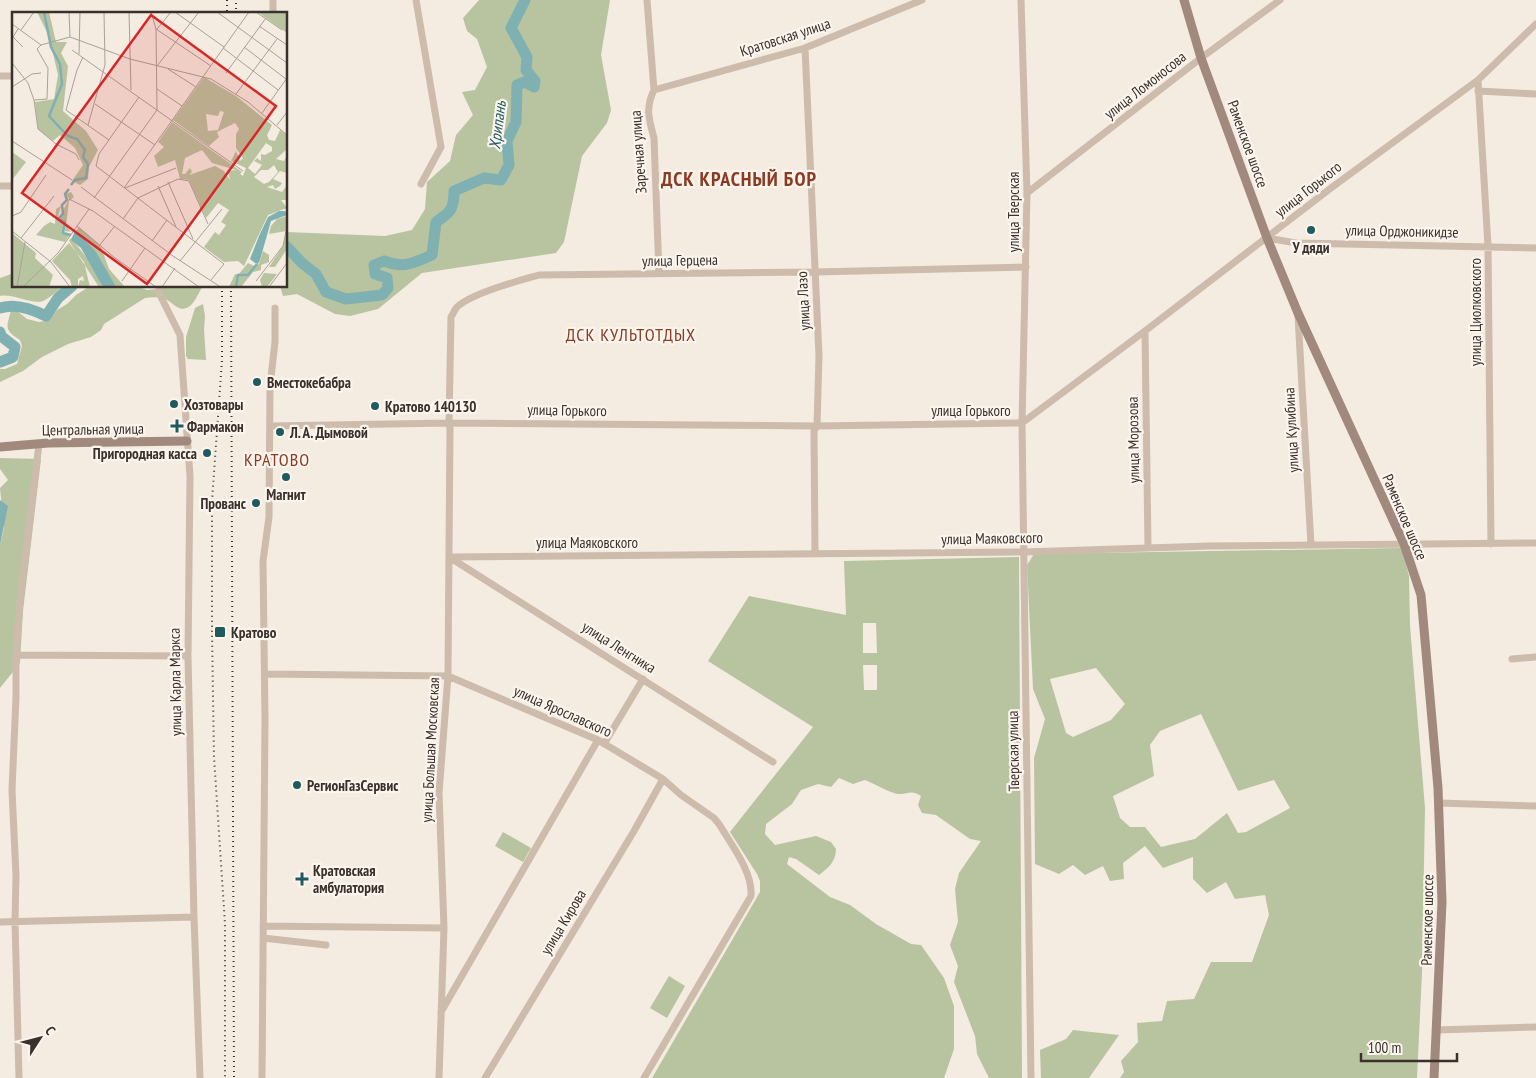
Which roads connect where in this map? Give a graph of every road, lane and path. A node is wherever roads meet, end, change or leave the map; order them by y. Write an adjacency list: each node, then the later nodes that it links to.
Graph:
1 (416, 0): 14 (street)
2 (647, 0): 11 (street, Заречная улица)
3 (922, 0): 8 (street, Кратовская улица)
4 (1021, 0): 15 (street, улица Тверская)
5 (1184, 0): 9 (main road, Раменское шоссе)
6 (1280, 0): 9 (street, улица Ломоносова)
7 (1536, 24): 10 (street, улица Горького)
8 (805, 48): 11 (street, Кратовская улица); 20 (street, улица Лазо)
9 (1202, 58): 15 (street, улица Ломоносова); 16 (main road, Раменское шоссе)
10 (1478, 80): 12 (street, улица Циолковского); 16 (street, улица Горького)
11 (654, 90): 21 (street, Заречная улица)
12 (1478, 92): 13 (street); 17 (street, улица Циолковского)
13 (1536, 94)
14 (420, 184)
15 (1027, 192): 19 (street, улица Тверская)
16 (1267, 238): 17 (street, улица Орджоникидзе); 24 (main road, Раменское шоссе); 25 (street, улица Горького)
17 (1488, 246): 18 (street, улица Орджоникидзе); 35 (street, улица Циолковского)
18 (1536, 248)
19 (1026, 267): 20 (street, улица Герцена); 27 (street, улица Тверская)
20 (815, 272): 21 (street, улица Герцена); 29 (street, улица Лазо)
21 (659, 274): 26 (street, улица Герцена)
22 (158, 291): 30 (street, улица Карла Маркса)
23 (275, 308): 28 (street)
24 (1298, 313): 34 (main road, Раменское шоссе); 36 (street, улица Кулибина)
25 (1145, 331): 27 (street, улица Горького); 37 (street, улица Морозова)
26 (449, 423): 28 (street, улица Горького); 29 (street, улица Горького); 40 (street, улица Большая Московская)
27 (1022, 423): 29 (street, улица Горького); 38 (street, Тверская улица)
28 (270, 426): 45 (street)
29 (817, 426): 39 (street, улица Лазо)
30 (187, 441): 31 (main road, Центральная улица); 42 (street, улица Карла Маркса)
31 (39, 444): 32 (main road, Центральная улица); 41 (street)
32 (0, 448)
33 (1536, 543): 35 (street, улица Маяковского)
34 (1404, 544): 35 (street, улица Маяковского); 36 (street, улица Маяковского); 51 (main road, Раменское шоссе)
35 (1491, 544)
36 (1311, 545): 37 (street, улица Маяковского)
37 (1148, 548): 38 (street, улица Маяковского)
38 (1024, 552): 39 (street, улица Маяковского); 69 (street, Тверская улица)
39 (815, 553): 40 (street, улица Маяковского)
40 (449, 557): 46 (street, улица Большая Московская); 47 (street, улица Ленгника)
41 (16, 655): 42 (street); 54 (street)
42 (188, 656): 53 (street, улица Карла Маркса)
43 (1536, 657): 44 (street)
44 (1512, 659)
45 (265, 674): 46 (street, улица Ярославского); 56 (street)
46 (448, 676): 48 (street, улица Ярославского); 57 (street, улица Большая Московская)
47 (643, 679): 48 (street); 49 (street, улица Ленгника)
48 (601, 742): 50 (street, улица Ярославского); 60 (street)
49 (773, 762)
50 (663, 779): 67 (street, улица Кирова); 68 (street, улица Ярославского)
51 (1439, 804): 52 (street); 62 (main road, Раменское шоссе)
52 (1536, 806)
53 (194, 917): 54 (street); 64 (street, улица Карла Маркса)
54 (15, 921): 55 (street); 63 (street)
55 (0, 922)
56 (263, 926): 57 (street); 58 (street)
57 (444, 928): 60 (street, улица Большая Московская)
58 (263, 938): 59 (street); 65 (street)
59 (326, 945)
60 (441, 1013): 66 (street, улица Большая Московская)
61 (1536, 1027): 62 (street)
62 (1437, 1030): 70 (main road, Раменское шоссе)
63 (19, 1078)
64 (200, 1078)
65 (262, 1078)
66 (439, 1078)
67 (485, 1078)
68 (644, 1078)
69 (1031, 1078)
70 (1434, 1078)

